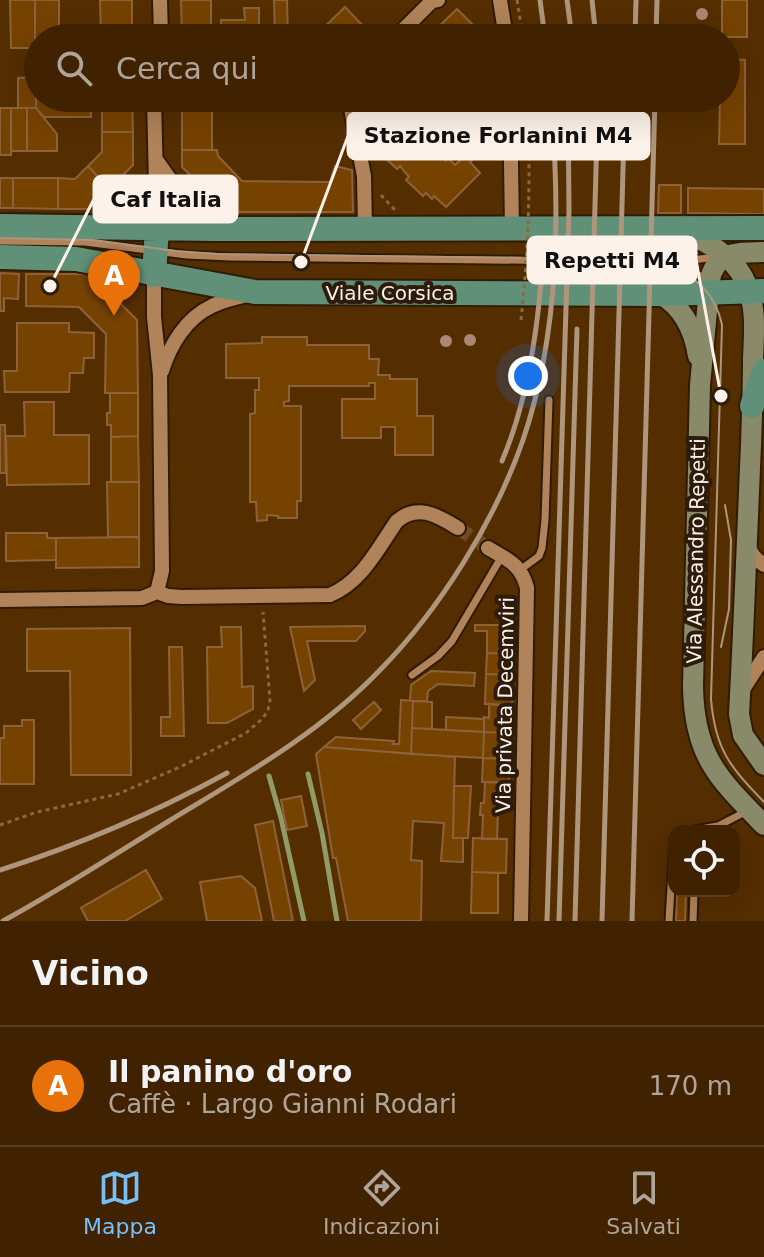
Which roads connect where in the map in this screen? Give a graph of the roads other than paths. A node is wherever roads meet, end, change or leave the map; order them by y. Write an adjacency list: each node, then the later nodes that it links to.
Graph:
1 (160, 0): 4 (street)
2 (438, 0): 5 (street)
3 (500, 0): 6 (street)
4 (161, 24)
5 (409, 24)
6 (504, 24)
7 (154, 112): 10 (street)
8 (352, 112): 15 (street)
9 (510, 112): 16 (street)
10 (154, 157): 14 (street); 18 (street)
11 (0, 226): 17 (main road)
12 (665, 228): 13 (main road); 16 (main road); 21 (main road)
13 (764, 228)
14 (215, 229): 15 (main road); 18 (main road)
15 (365, 229): 16 (main road)
16 (512, 229)
17 (80, 235): 18 (main road); 19 (lane)
18 (157, 239): 23 (lane, Viale Corsica); 24 (main road)
19 (0, 241)
20 (764, 252): 21 (main road)
21 (726, 256): 23 (lane); 25 (main road); 26 (main road)
22 (0, 257): 24 (main road)
23 (660, 262): 25 (lane)
24 (154, 275): 27 (main road); 30 (street)
25 (709, 286): 26 (main road, Viale Corsica); 28 (main road, Viale Corsica); 31 (main road, Via Alessandro Repetti)
26 (757, 291): 33 (main road)
27 (255, 292): 28 (main road, Viale Corsica); 30 (street, Viale Corsica)
28 (660, 294): 31 (main road)
29 (764, 371): 33 (main road)
30 (160, 375): 40 (street)
31 (700, 385): 46 (main road, Via Alessandro Repetti)
32 (549, 400): 39 (lane)
33 (758, 402): 35 (main road)
34 (458, 528): 40 (street)
35 (747, 536): 38 (street); 44 (main road)
36 (488, 548): 37 (street)
37 (502, 556): 39 (street, Via privata Decemviri); 43 (lane, Via privata Decemviri)
38 (764, 565)
39 (520, 570): 51 (street, Via privata Decemviri)
40 (157, 592): 41 (street)
41 (0, 600)
42 (764, 657): 44 (street)
43 (412, 675)
44 (740, 694): 45 (main road)
45 (761, 762)
46 (743, 804): 47 (lane); 48 (main road, Via Alessandro Repetti)
47 (719, 825)
48 (764, 825)
49 (670, 897): 52 (lane)
50 (694, 897): 53 (lane)
51 (521, 921)
52 (669, 921)
53 (693, 921)

